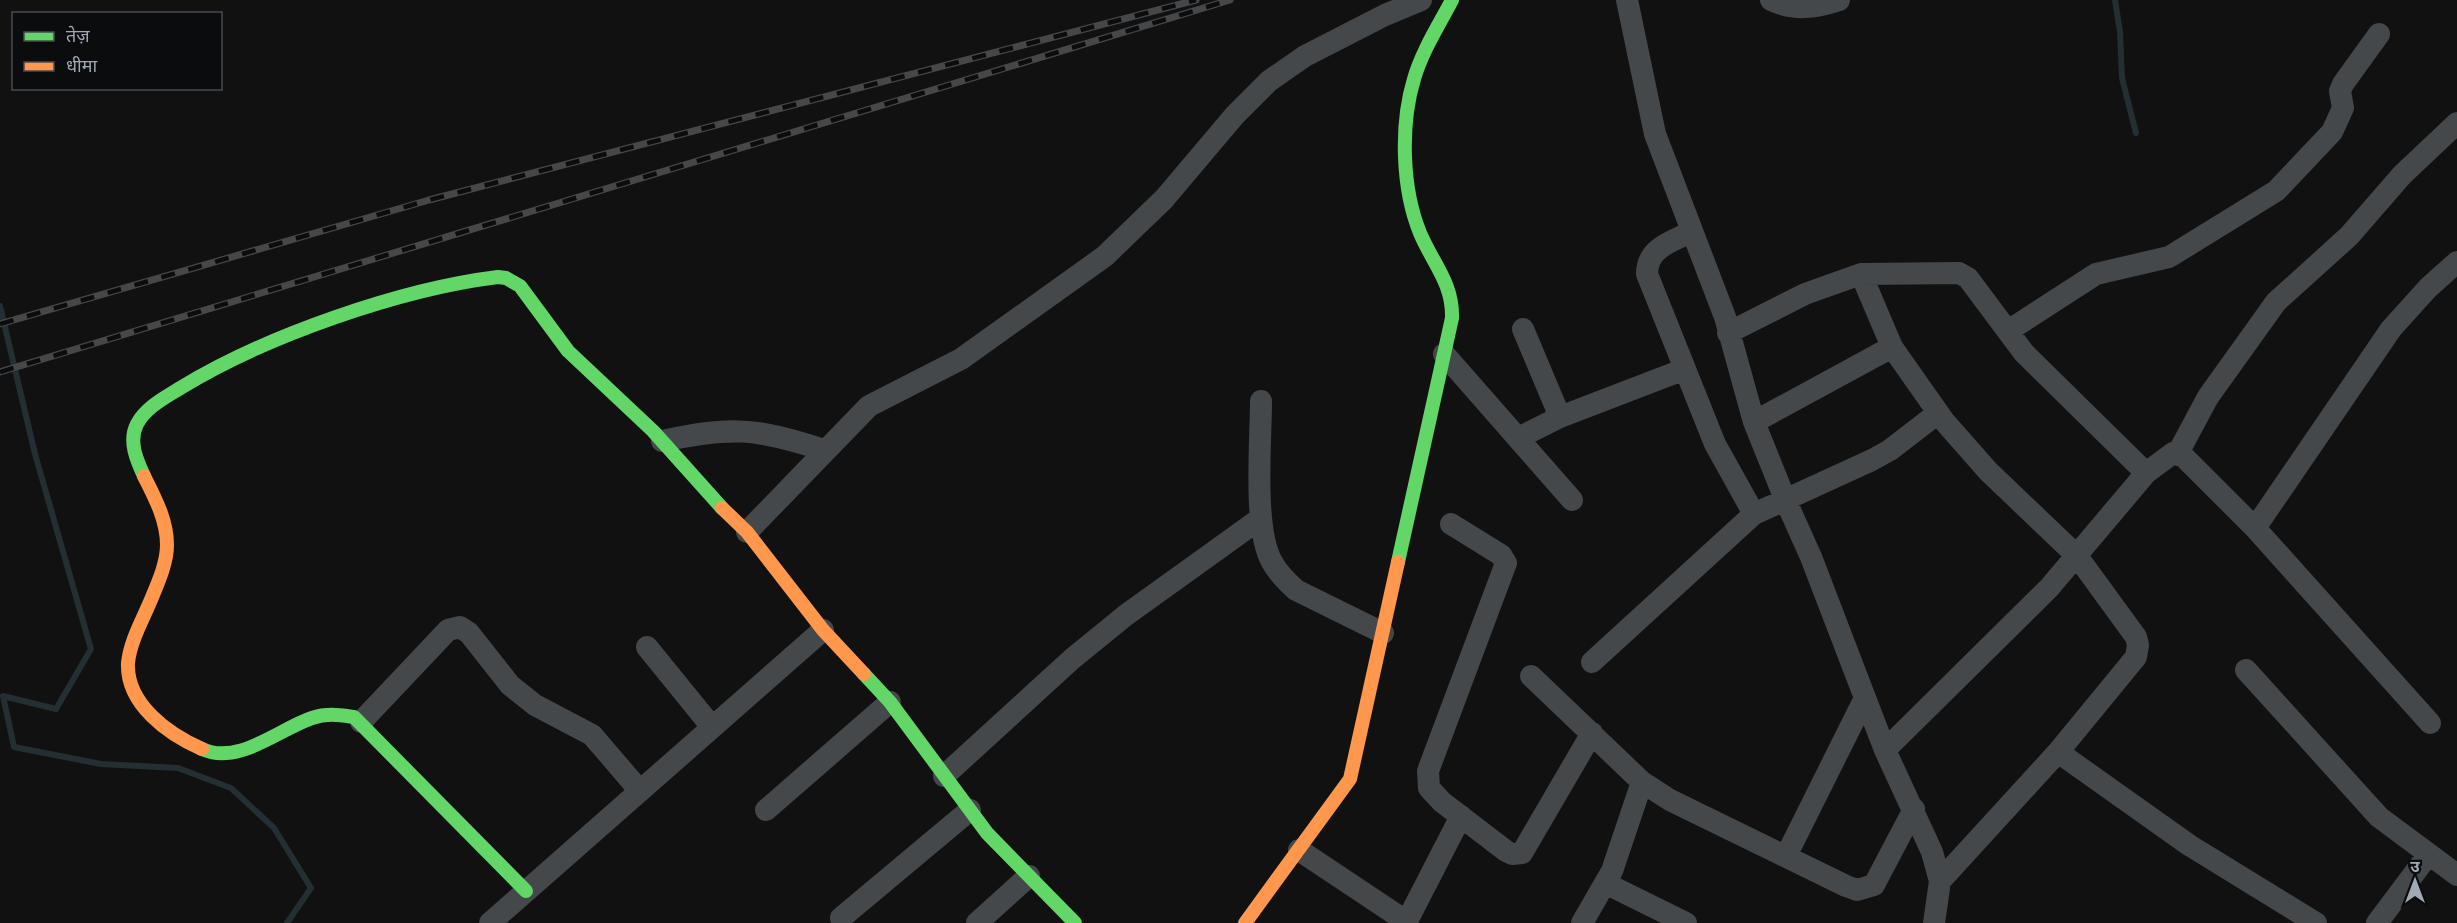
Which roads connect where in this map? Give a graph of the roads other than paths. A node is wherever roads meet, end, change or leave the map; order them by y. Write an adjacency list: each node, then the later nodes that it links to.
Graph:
1 (1421, 0): 23 (street)
2 (1452, 0): 15 (street)
3 (1627, 0): 8 (street)
4 (1772, 0): 5 (street)
5 (1839, 0)
6 (2379, 34): 12 (street)
7 (2457, 123): 24 (street)
8 (1691, 232): 13 (street); 16 (street)
9 (2457, 262): 31 (street)
10 (1861, 274): 12 (street); 13 (street); 14 (street)
11 (1523, 329): 19 (street)
12 (2008, 331): 25 (street)
13 (1728, 333): 20 (street)
14 (1892, 347): 18 (street); 20 (street)
15 (1444, 354): 21 (street); 35 (street)
16 (1685, 369): 19 (street); 28 (street)
17 (1261, 401): 29 (street)
18 (1938, 413): 27 (street); 33 (street)
19 (1560, 417): 21 (street)
20 (1755, 422): 27 (street)
21 (1518, 438): 26 (street)
22 (662, 441): 23 (street); 32 (street); 42 (street)
23 (824, 450): 32 (street)
24 (2178, 453): 25 (street); 31 (street)
25 (2146, 473): 33 (street)
26 (1572, 500)
27 (1785, 500): 28 (street); 40 (street)
28 (1754, 514): 37 (street)
29 (1261, 518): 35 (street); 48 (street)
30 (1451, 524): 54 (street)
31 (2255, 528): 43 (street)
32 (747, 532): 34 (street)
33 (2077, 556): 46 (street); 47 (street)
34 (823, 630): 41 (street); 44 (street)
35 (1383, 633): 55 (street)
36 (646, 647): 44 (street)
37 (1592, 662)
38 (2246, 670): 56 (street)
39 (1531, 676): 45 (street)
40 (1865, 698): 46 (street); 57 (street)
41 (890, 702): 48 (street); 52 (street)
42 (361, 722): 50 (street); 62 (street)
43 (2430, 723)
44 (712, 727): 50 (street)
45 (1592, 733): 49 (street); 54 (street)
46 (1885, 750): 51 (street)
47 (2058, 752): 60 (street); 63 (street)
48 (944, 776): 53 (street)
49 (1642, 782): 57 (street); 61 (street)
50 (640, 791): 62 (street)
51 (1914, 809): 57 (street); 60 (street)
52 (766, 810)
53 (970, 810): 59 (street); 64 (street)
54 (1461, 816): 69 (street)
55 (1299, 850): 68 (street); 69 (street)
56 (2428, 855): 58 (street); 74 (street)
57 (1786, 856)
58 (2457, 875)
59 (1029, 876): 66 (street); 67 (street)
60 (1940, 881): 72 (street)
61 (1605, 883): 70 (street); 71 (street)
62 (526, 891): 65 (street)
63 (2292, 917): 73 (street)
64 (841, 918)
65 (490, 923)
66 (977, 923)
67 (1075, 923)
68 (1245, 923)
69 (1407, 923)
70 (1582, 923)
71 (1686, 923)
72 (1934, 923)
73 (2316, 923)
74 (2377, 923)

